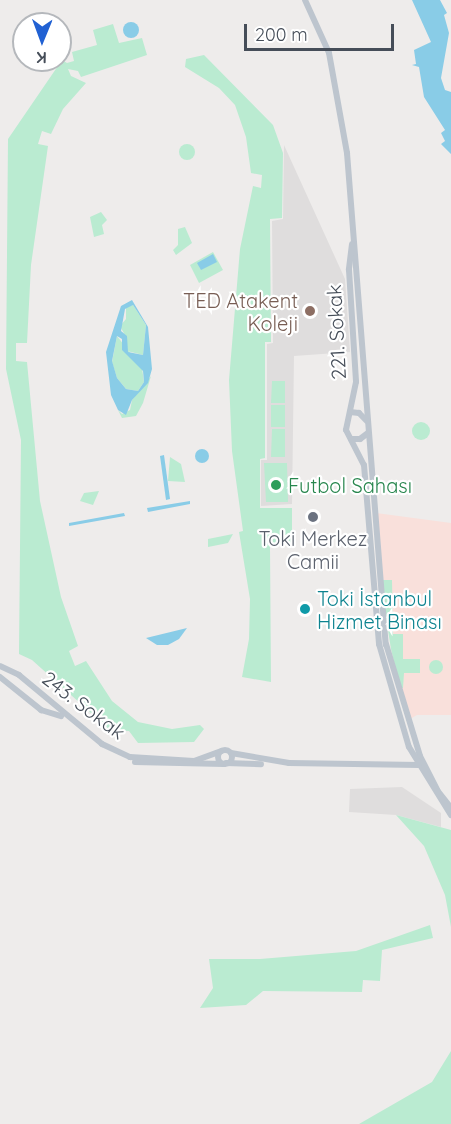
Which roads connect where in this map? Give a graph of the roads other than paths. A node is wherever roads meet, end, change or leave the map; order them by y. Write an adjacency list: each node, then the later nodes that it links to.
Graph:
1 (305, 0): 2 (street)
2 (353, 232): 3 (street, 221. Sokak); 4 (street, 221. Sokak)
3 (350, 412): 4 (street); 6 (street, 221. Sokak)
4 (367, 422): 5 (street)
5 (368, 433): 6 (street); 16 (street)
6 (351, 439): 9 (street, 221. Sokak)
7 (0, 664): 10 (street, 243. Sokak)
8 (0, 677): 13 (street, 243. Sokak)
9 (409, 747): 12 (street); 15 (street, 221. Sokak)
10 (221, 752): 11 (street, 243. Sokak); 13 (street)
11 (231, 753): 13 (street); 14 (street, 243. Sokak)
12 (398, 763): 14 (street, 243. Sokak); 15 (street, 243. Sokak)
13 (225, 764): 14 (street, 243. Sokak)
14 (289, 764)
15 (418, 765): 17 (street, 221. Sokak)
16 (451, 808)
17 (451, 814)

